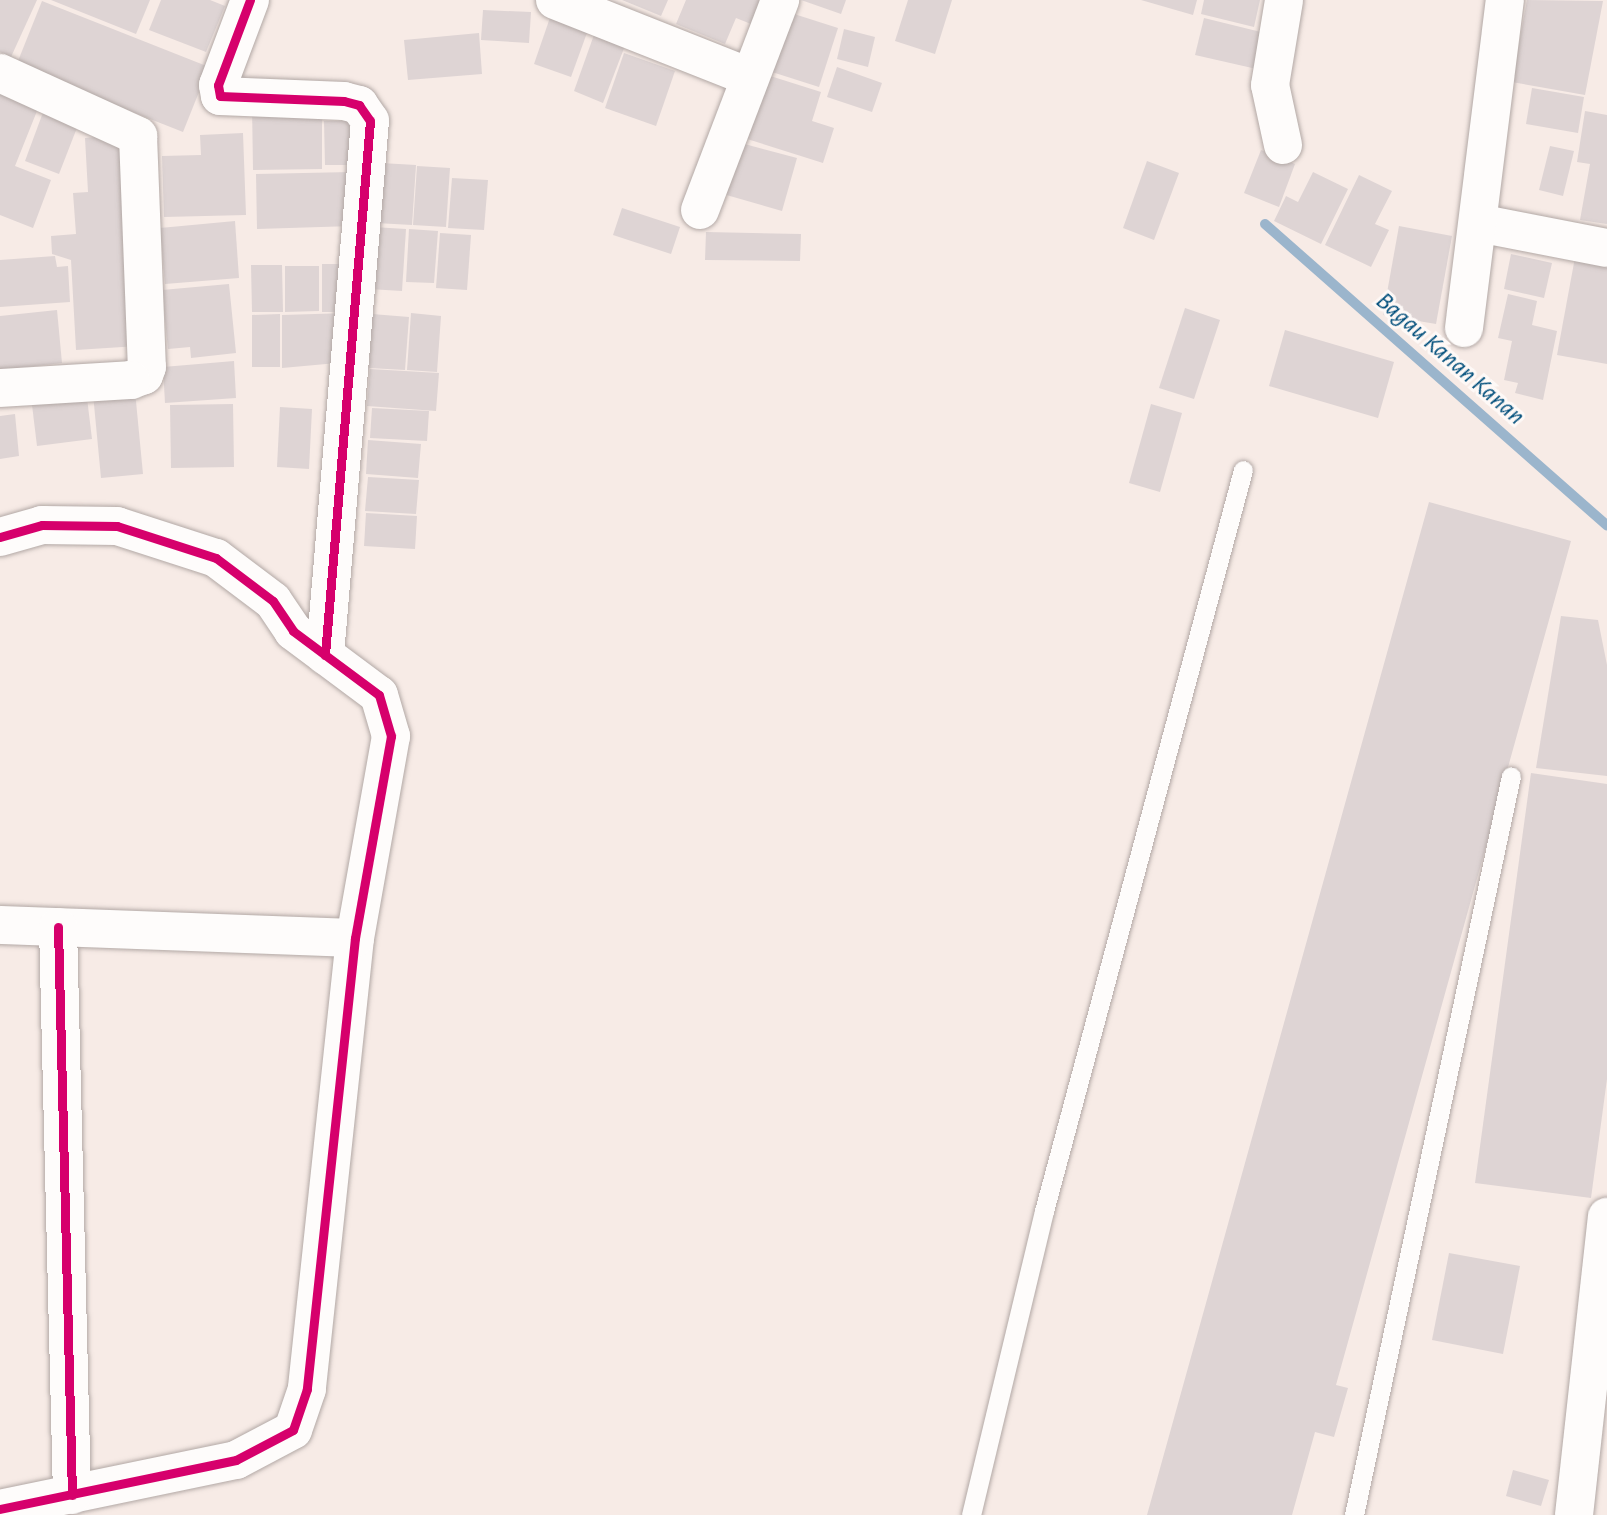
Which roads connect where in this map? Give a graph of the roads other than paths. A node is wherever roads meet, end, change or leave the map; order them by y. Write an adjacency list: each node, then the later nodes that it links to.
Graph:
1 (250, 0): 16 (street)
2 (555, 0): 7 (street)
3 (780, 0): 7 (street)
4 (1284, 0): 8 (street)
5 (1505, 0): 10 (street)
6 (0, 73): 13 (street)
7 (747, 76): 9 (street)
8 (1283, 145)
9 (701, 210)
10 (1478, 223): 11 (street); 12 (street)
11 (1607, 248)
12 (1464, 328)
13 (0, 388)
14 (1243, 470): 24 (lane)
15 (0, 537): 16 (street)
16 (325, 655): 20 (street)
17 (1511, 776): 25 (lane)
18 (0, 925): 19 (street)
19 (58, 927): 20 (street); 22 (street)
20 (355, 938): 22 (street)
21 (1607, 1217): 26 (street)
22 (72, 1495): 23 (street)
23 (0, 1508)
24 (971, 1515)
25 (1354, 1515)
26 (1574, 1515)

